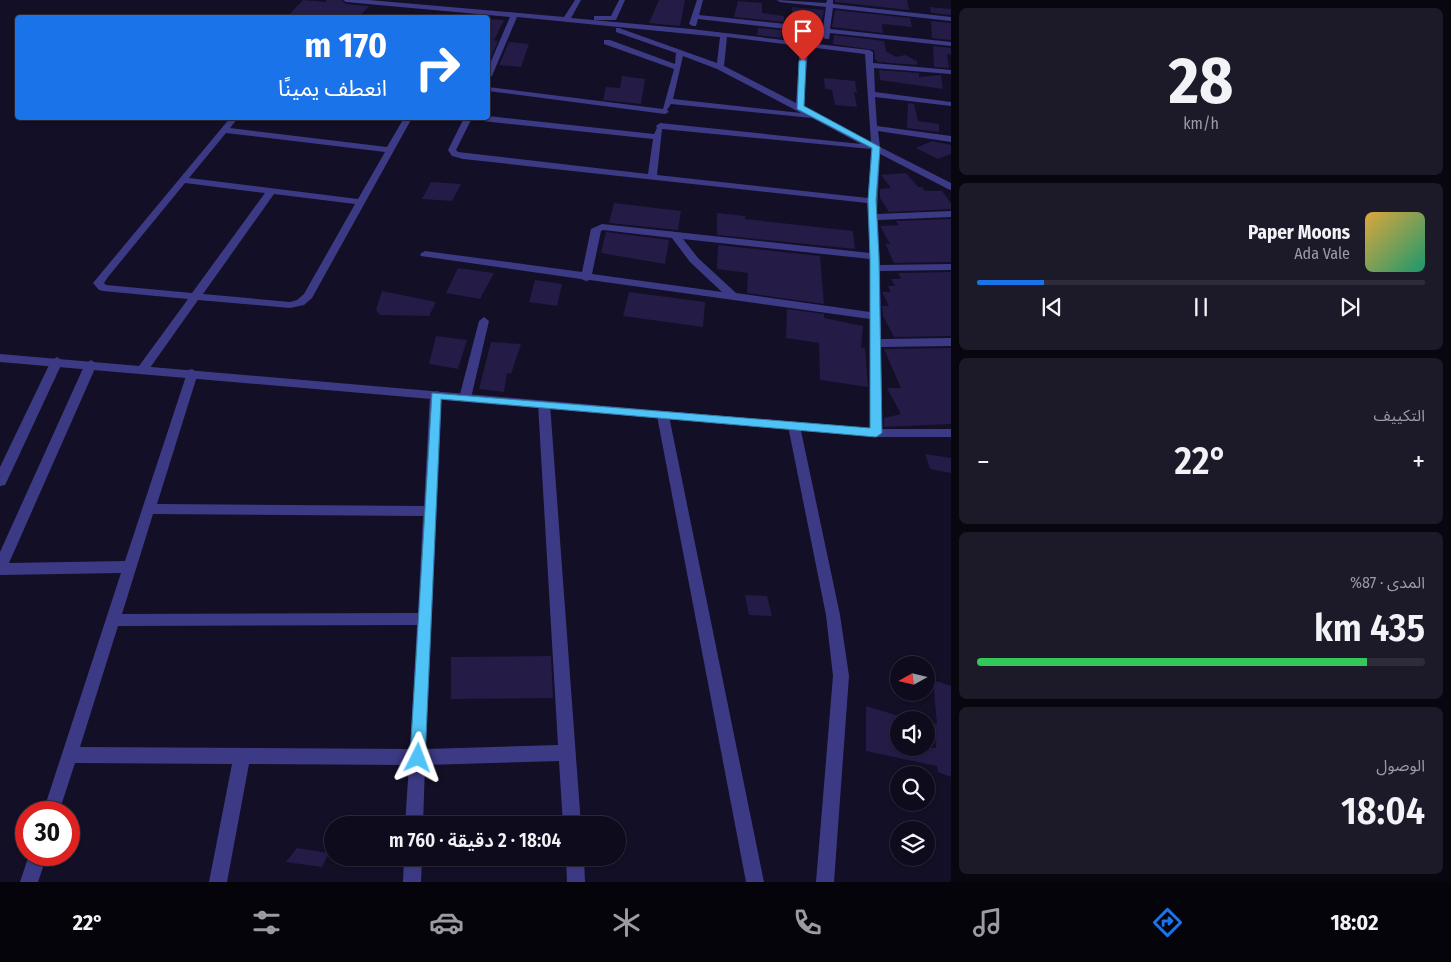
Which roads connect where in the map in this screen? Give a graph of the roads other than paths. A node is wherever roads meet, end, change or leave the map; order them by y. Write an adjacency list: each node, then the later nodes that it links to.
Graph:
1 (346, 0): 6 (street)
2 (578, 0): 9 (street)
3 (622, 0): 9 (street)
4 (700, 0): 10 (street)
5 (780, 0): 7 (street)
6 (379, 2): 8 (street)
7 (830, 3): 11 (street); 13 (street)
8 (514, 16): 9 (street); 24 (street)
9 (568, 17): 12 (street)
10 (695, 17): 13 (street); 14 (street)
11 (951, 19)
12 (604, 25): 14 (street); 20 (street)
13 (826, 30): 17 (street); 19 (street)
14 (691, 31): 15 (street)
15 (724, 36): 18 (street); 22 (street)
16 (607, 42): 23 (street)
17 (951, 44)
18 (804, 46): 19 (street); 30 (street)
19 (825, 48): 21 (street)
20 (680, 52): 22 (street); 23 (street)
21 (871, 65): 25 (street); 27 (street)
22 (720, 67): 30 (street)
23 (678, 68): 28 (street)
24 (490, 71)
25 (951, 72)
26 (490, 89): 31 (street)
27 (872, 94): 29 (street); 38 (street)
28 (668, 101): 31 (street); 32 (street)
29 (951, 104)
30 (800, 107): 32 (street)
31 (665, 112): 37 (street)
32 (815, 116): 42 (street)
33 (490, 119): 40 (street)
34 (232, 120): 39 (street)
35 (407, 120): 43 (street)
36 (467, 120): 44 (street)
37 (660, 126): 40 (street); 42 (street)
38 (873, 128): 41 (street); 42 (street)
39 (224, 130): 43 (street); 45 (street)
40 (658, 137): 44 (street)
41 (951, 139)
42 (876, 147): 46 (street); 48 (street)
43 (390, 150): 49 (street)
44 (652, 177): 48 (street)
45 (183, 180): 47 (street); 57 (street)
46 (951, 187)
47 (271, 191): 49 (street); 57 (street)
48 (872, 200): 51 (street)
49 (362, 202): 57 (street)
50 (951, 214): 51 (street)
51 (873, 217): 54 (street)
52 (674, 234): 54 (street); 56 (street); 58 (street)
53 (425, 254): 56 (street)
54 (875, 263): 55 (street); 59 (street)
55 (951, 267)
56 (586, 278): 58 (street)
57 (195, 296): 66 (street)
58 (734, 298): 59 (street)
59 (875, 316): 62 (street)
60 (484, 321): 69 (street)
61 (951, 342): 62 (street)
62 (875, 343): 73 (street)
63 (0, 358): 64 (street)
64 (57, 361): 65 (street); 75 (street)
65 (91, 364): 66 (street); 79 (street)
66 (143, 369): 67 (street)
67 (192, 373): 68 (street); 76 (street)
68 (436, 395): 69 (street); 77 (street)
69 (465, 398): 70 (street)
70 (544, 404): 71 (street); 82 (street)
71 (662, 416): 72 (street); 97 (street)
72 (794, 426): 73 (street); 92 (street)
73 (876, 433): 74 (street)
74 (951, 433)
75 (0, 481)
76 (148, 508): 77 (street); 78 (street)
77 (430, 511): 80 (street)
78 (130, 567): 79 (street); 81 (street)
79 (0, 568)
80 (424, 619): 81 (street); 85 (street)
81 (113, 620): 83 (street)
82 (568, 753): 85 (street); 88 (street)
83 (70, 755): 84 (street); 86 (street)
84 (242, 756): 85 (street); 94 (street)
85 (418, 758): 87 (street)
86 (55, 801)
87 (415, 816)
88 (572, 816)
89 (34, 866): 93 (street)
90 (413, 866): 95 (street)
91 (575, 866): 96 (street)
92 (827, 881)
93 (29, 882)
94 (218, 882)
95 (412, 882)
96 (576, 882)
97 (755, 882)

